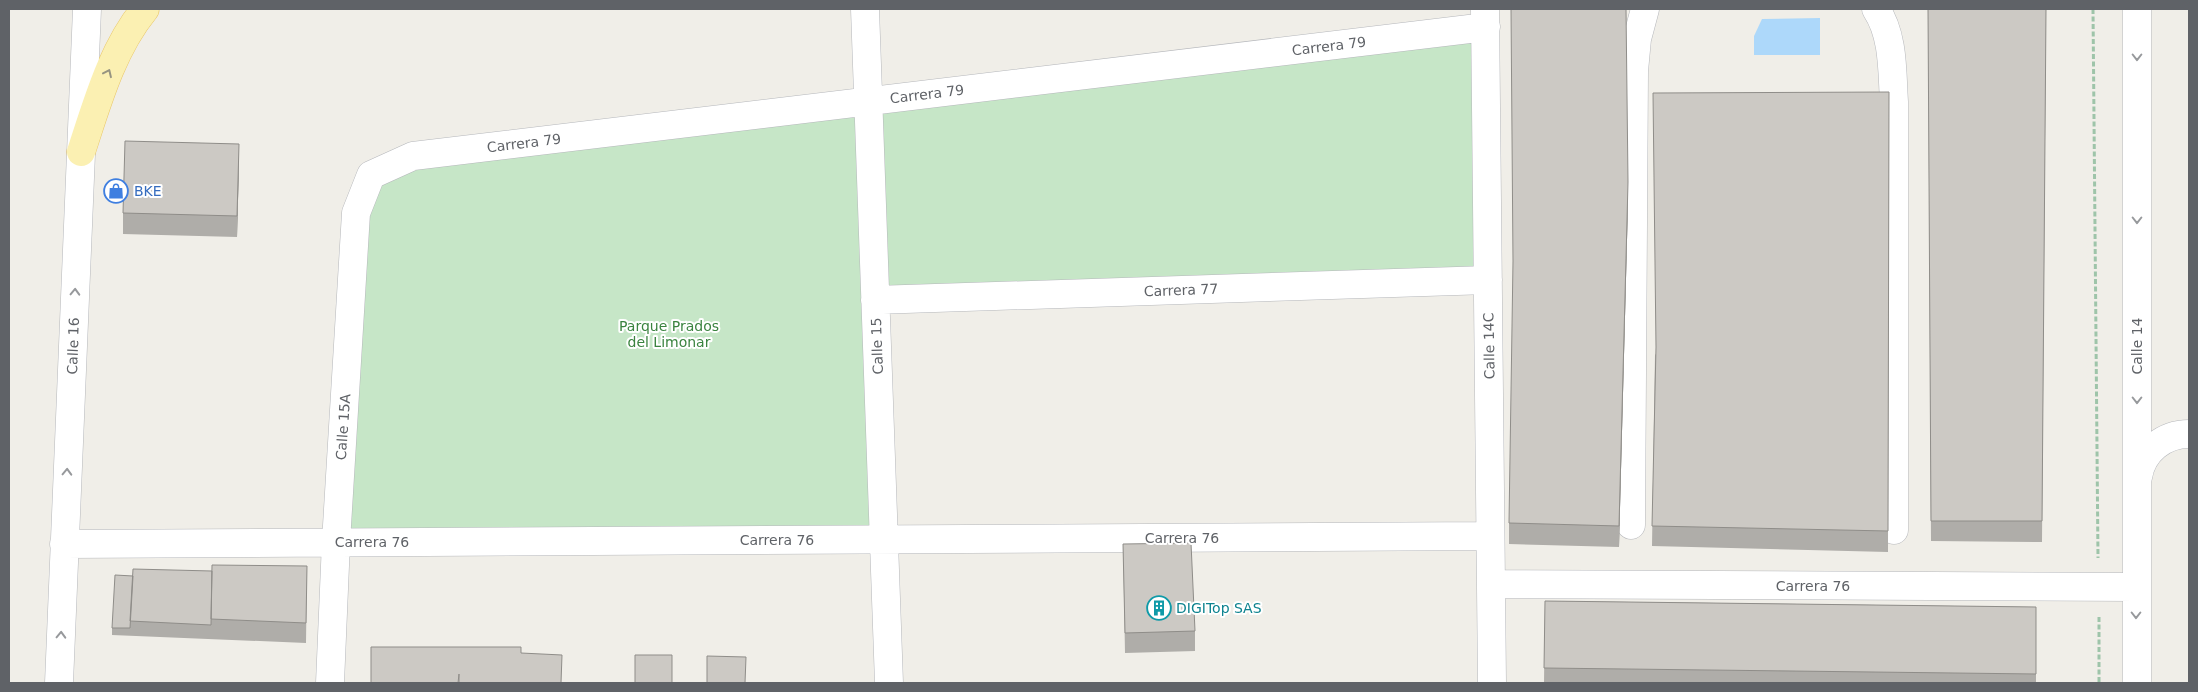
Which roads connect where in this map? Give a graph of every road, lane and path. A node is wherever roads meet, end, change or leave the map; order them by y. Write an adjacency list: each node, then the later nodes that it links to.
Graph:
1 (87, 9): 10 (street, Calle 16)
2 (145, 9): 10 (main road, one-way to 2)
3 (865, 9): 9 (street, Calle 15)
4 (1644, 9): 16 (street)
5 (1876, 9): 17 (street)
6 (2093, 9): 23 (path)
7 (2137, 9): 15 (street, Calle 14, one-way to 15)
8 (1485, 18): 9 (street, Carrera 79); 12 (street, Calle 14C)
9 (868, 102): 11 (street, Carrera 79); 13 (street, Calle 15)
10 (81, 152): 21 (street, Calle 16, one-way to 10)
11 (371, 175): 20 (street, Calle 15A)
12 (1488, 280): 13 (street, Carrera 77); 18 (street, Calle 14C)
13 (875, 300): 19 (street, Calle 15)
14 (2189, 434): 15 (street)
15 (2137, 484): 24 (street, Calle 14)
16 (1631, 524)
17 (1894, 530)
18 (1490, 536): 19 (street, Carrera 76); 22 (street, Calle 14C)
19 (884, 540): 20 (street, Carrera 76); 27 (street, Calle 15)
20 (336, 542): 21 (street, Carrera 76); 26 (street, Calle 15A)
21 (64, 544): 25 (street, Calle 16, one-way to 21)
22 (1490, 584): 23 (street, Carrera 76); 28 (street, Calle 14C)
23 (2098, 587): 24 (street, Carrera 76); 29 (path)
24 (2136, 588): 30 (street, Calle 14, one-way to 30)
25 (59, 683)
26 (330, 683)
27 (889, 683)
28 (1492, 683)
29 (2099, 683)
30 (2137, 683)

